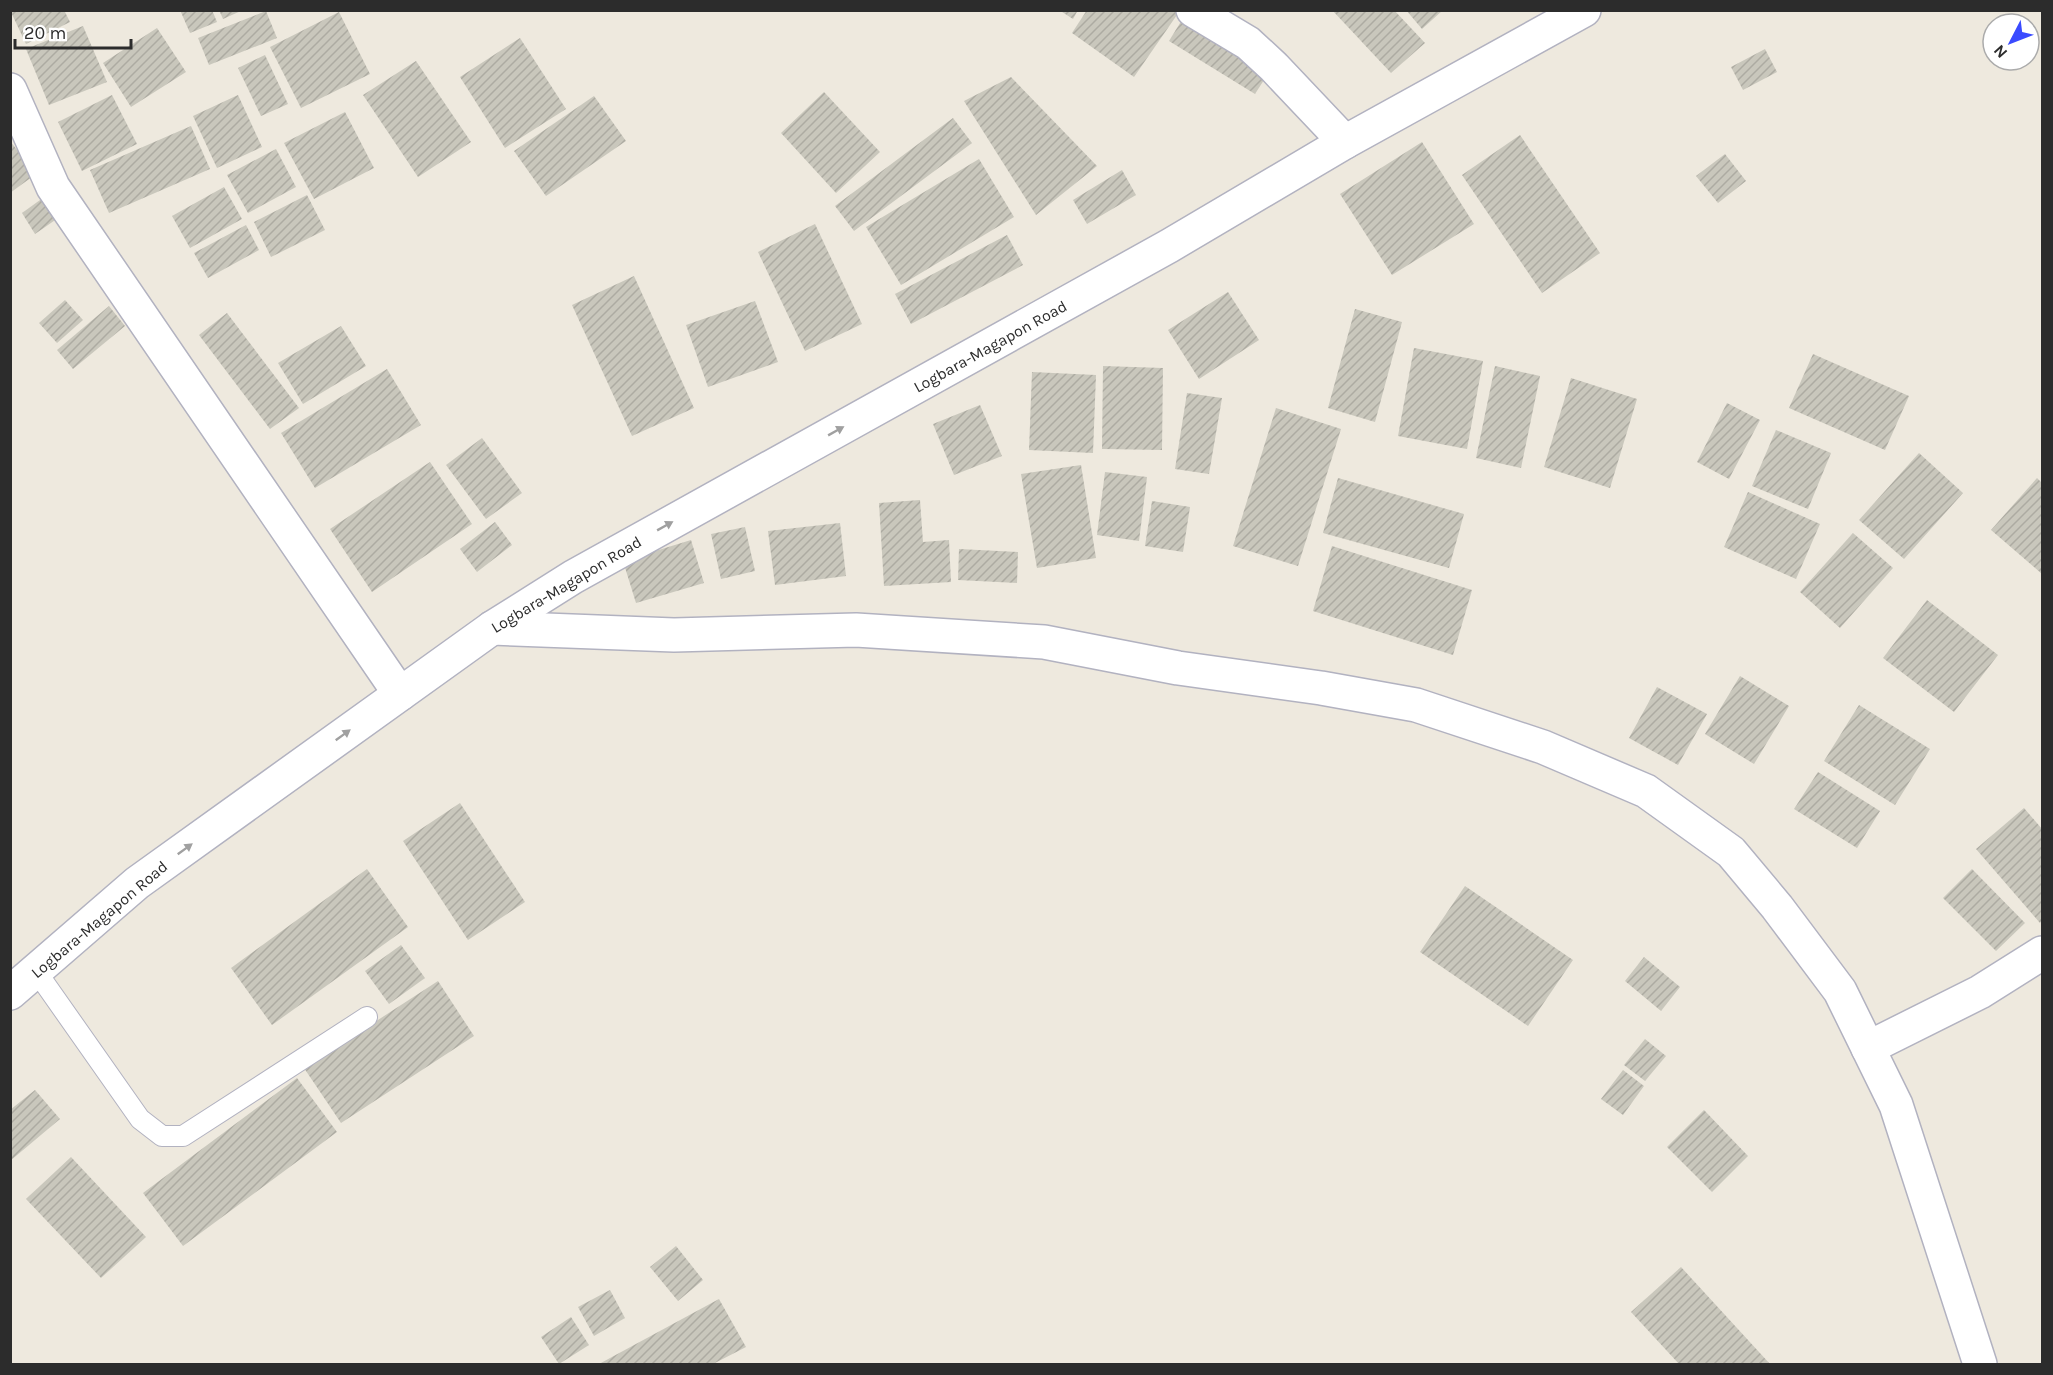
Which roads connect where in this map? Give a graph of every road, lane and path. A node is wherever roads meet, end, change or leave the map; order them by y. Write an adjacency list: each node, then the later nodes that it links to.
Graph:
1 (1193, 10): 4 (street)
2 (1584, 10): 4 (street, Logbara-Magapon Road)
3 (10, 90): 6 (street)
4 (1345, 142): 5 (street, Logbara-Magapon Road, one-way to 4)
5 (492, 628): 6 (street, Logbara-Magapon Road); 11 (street)
6 (400, 694): 8 (street, Logbara-Magapon Road, one-way to 6)
7 (2043, 952): 11 (street)
8 (36, 971): 9 (street, Logbara-Magapon Road); 10 (lane)
9 (10, 993)
10 (367, 1017)
11 (1868, 1048): 12 (street)
12 (1980, 1365)

